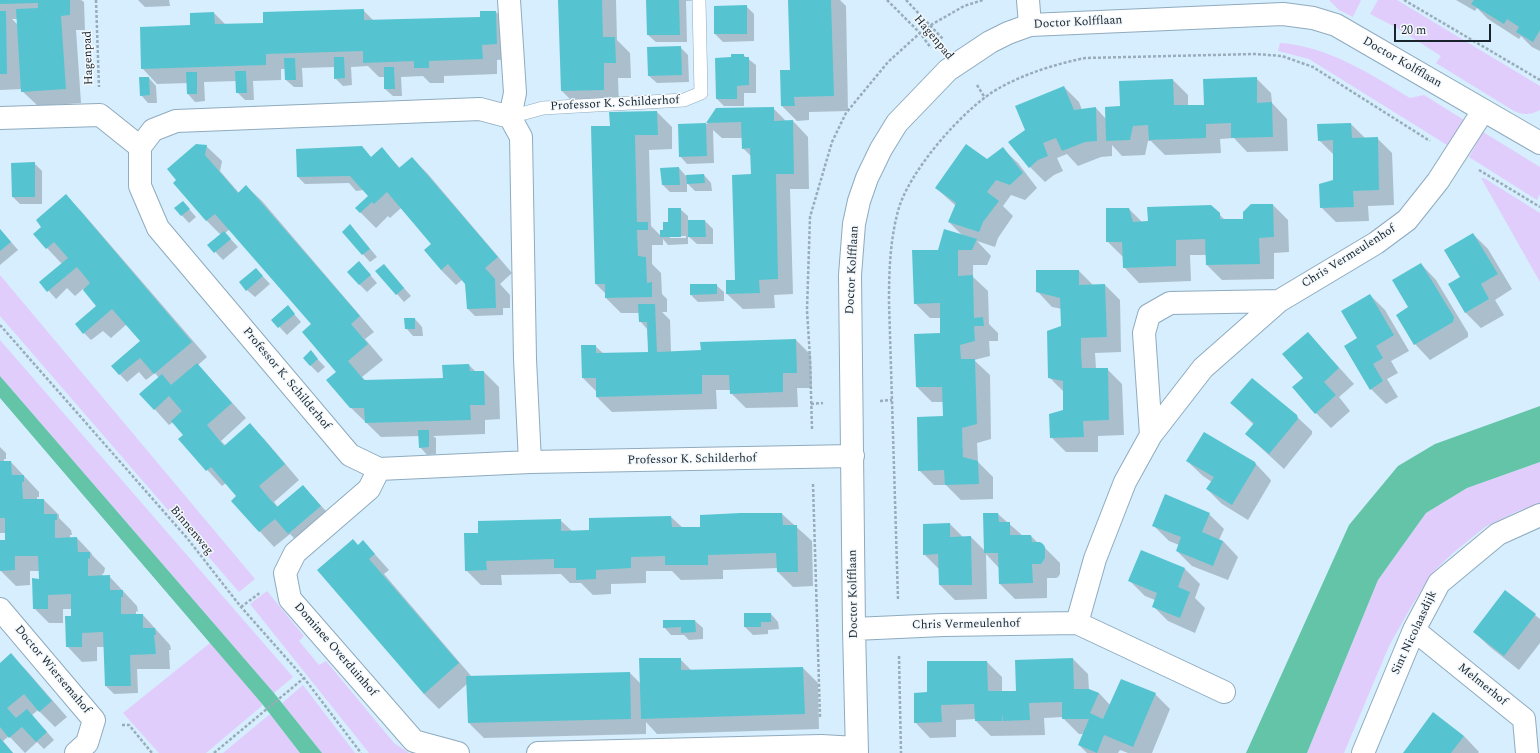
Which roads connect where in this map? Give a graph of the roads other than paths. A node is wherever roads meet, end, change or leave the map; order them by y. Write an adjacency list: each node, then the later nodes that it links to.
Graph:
1 (509, 0): 7 (street)
2 (1028, 0): 5 (street)
3 (699, 1): 7 (lane, Professor K. Schilderhof)
4 (1312, 9): 5 (street, Doctor Kolfflaan); 6 (street, Doctor Kolfflaan)
5 (1030, 25): 13 (street, Doctor Kolfflaan)
6 (1483, 111): 9 (street, Doctor Kolfflaan); 11 (street, Chris Vermeulenhof)
7 (510, 117): 10 (street); 14 (street)
8 (0, 118): 10 (street)
9 (1539, 141)
10 (140, 147): 15 (street, Professor K. Schilderhof)
11 (1279, 301): 12 (street, Chris Vermeulenhof); 12 (street, Chris Vermeulenhof)
12 (1151, 435): 18 (street, Chris Vermeulenhof)
13 (853, 456): 14 (street, Professor K. Schilderhof); 19 (street, Doctor Kolfflaan)
14 (530, 462): 15 (street, Professor K. Schilderhof)
15 (379, 469): 24 (street, Dominee Overduinhof)
16 (1540, 515): 20 (street, Sint Nicolaasdijk)
17 (0, 609): 23 (street, Doctor Wiersemahof)
18 (1077, 624): 19 (street, Chris Vermeulenhof); 21 (street, Chris Vermeulenhof)
19 (854, 629): 22 (street, Doctor Kolfflaan)
20 (1414, 630): 26 (street, Sint Nicolaasdijk); 27 (street, Melmerhof)
21 (1224, 692)
22 (857, 750): 25 (street)
23 (76, 753)
24 (458, 753)
25 (538, 753)
26 (1363, 753)
27 (1527, 753)

